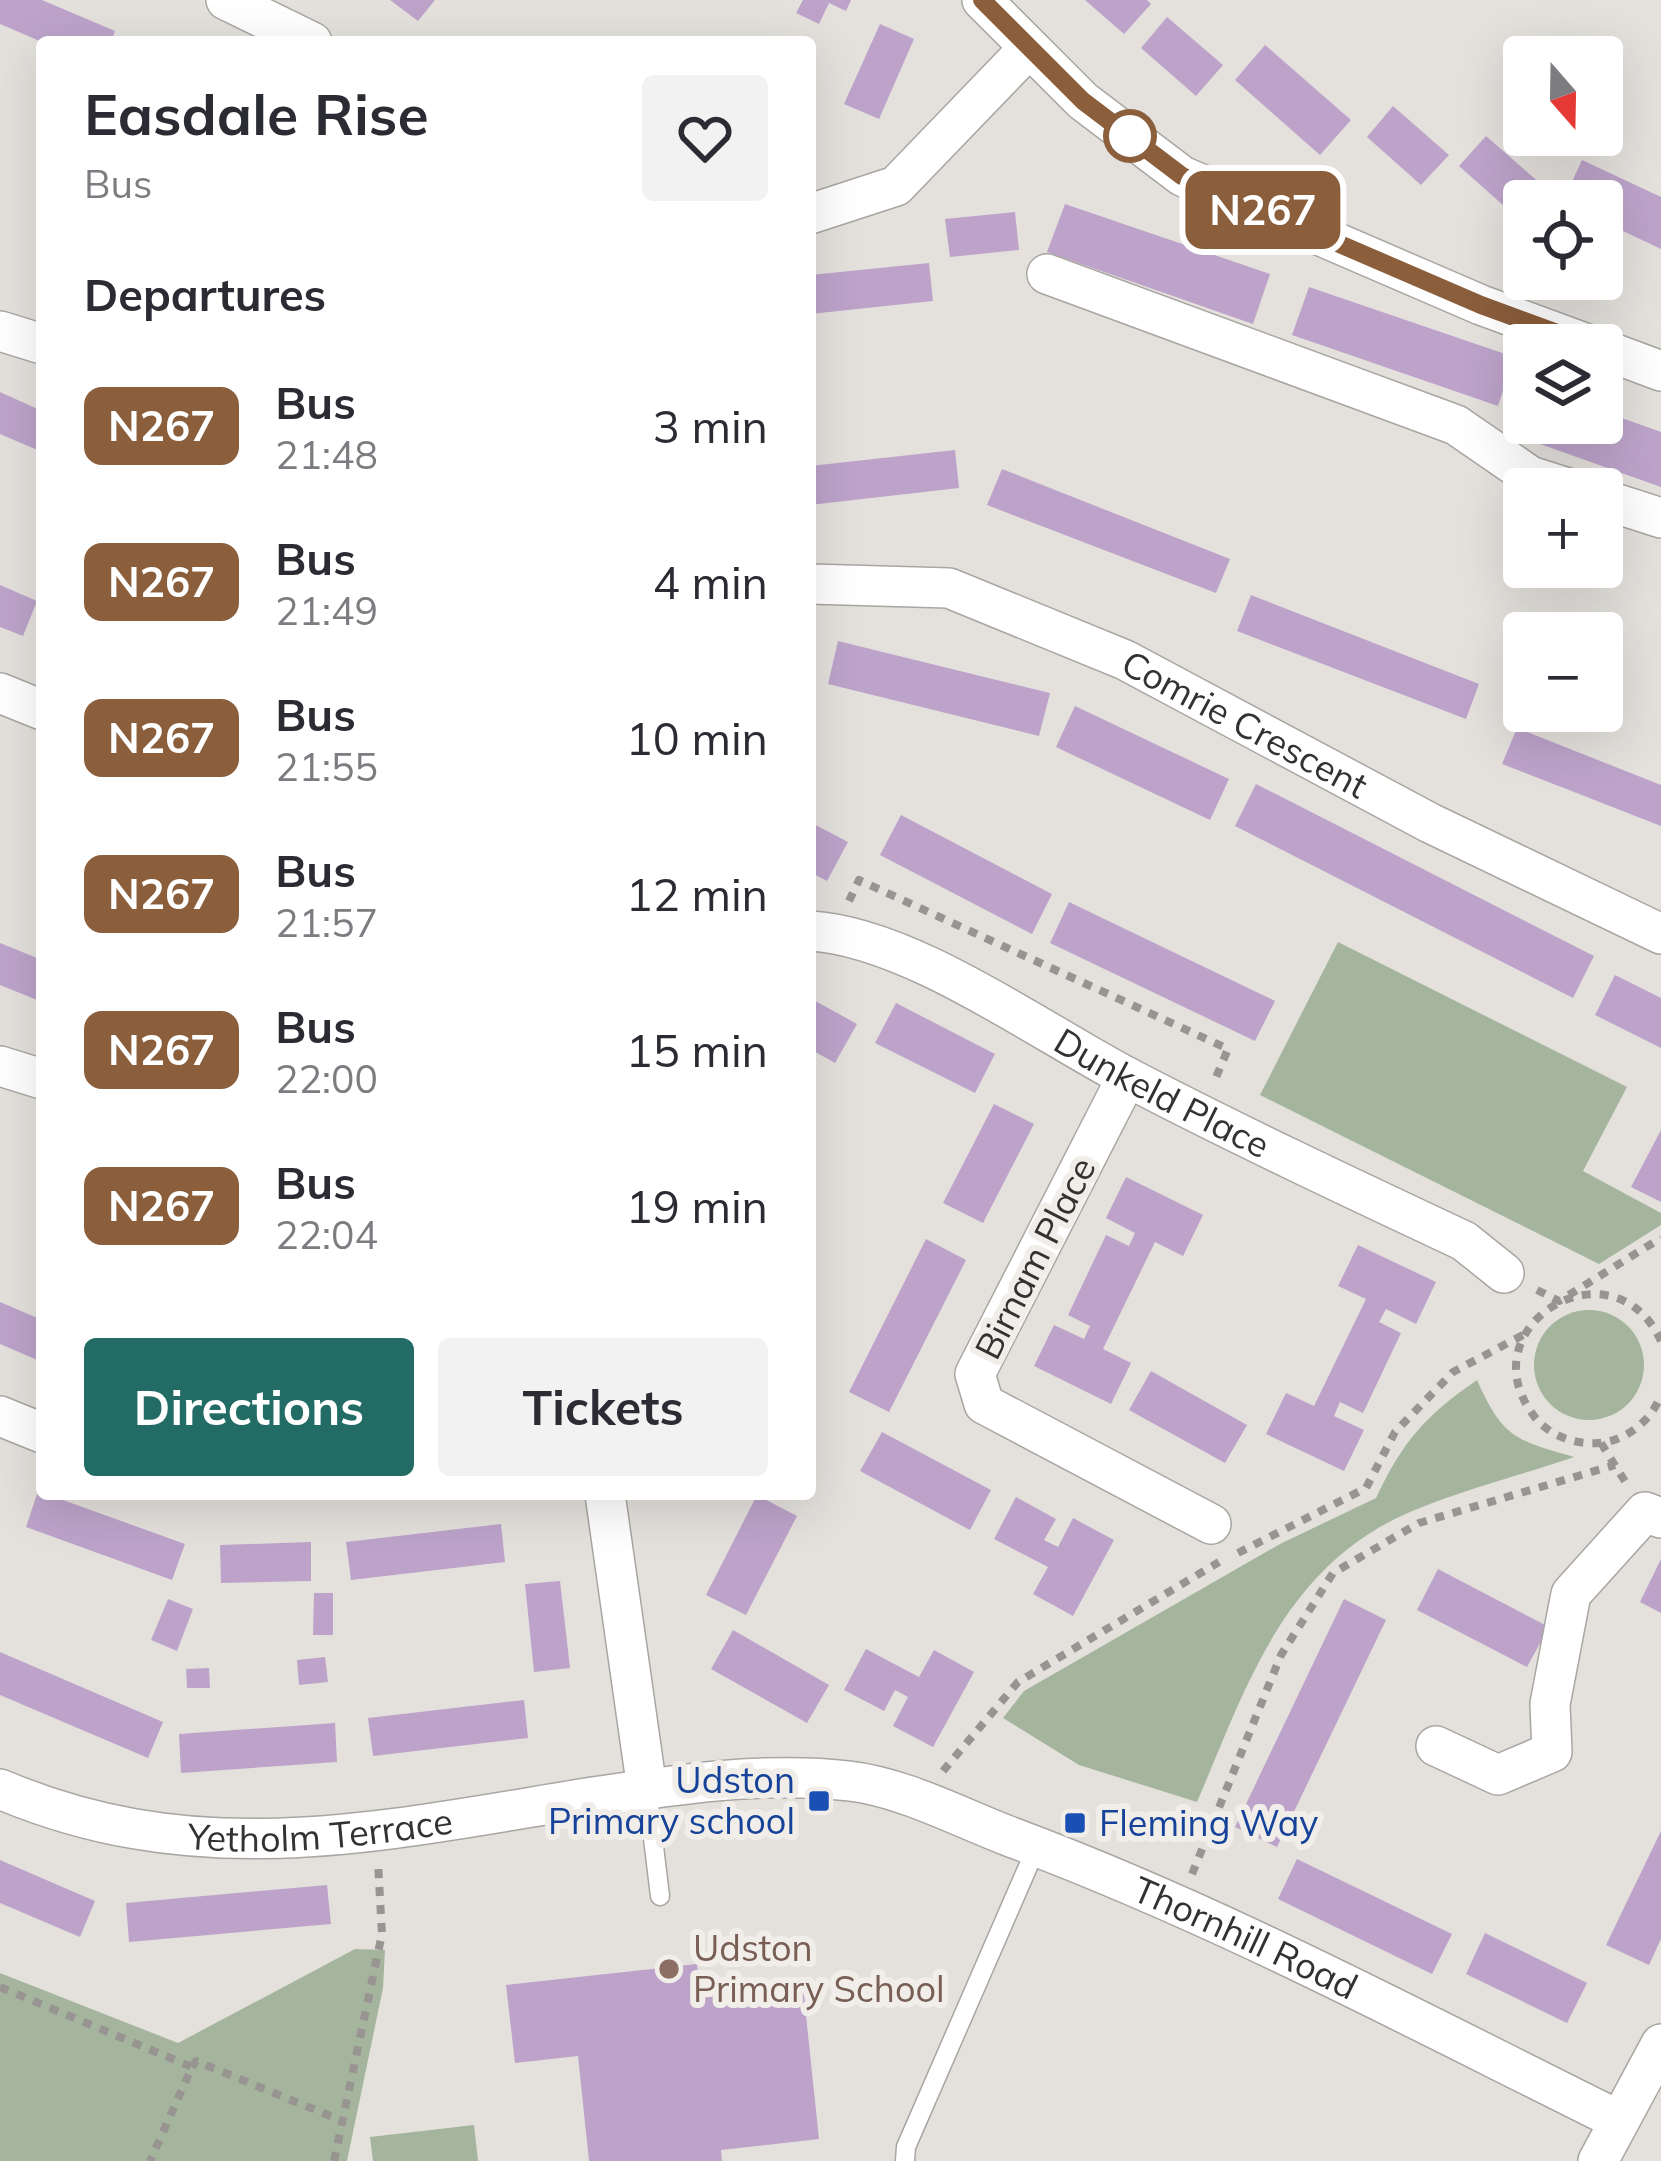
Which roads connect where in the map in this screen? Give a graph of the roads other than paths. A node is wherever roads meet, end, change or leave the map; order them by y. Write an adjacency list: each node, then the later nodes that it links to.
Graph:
1 (226, 0): 3 (street)
2 (982, 0): 4 (street)
3 (300, 36)
4 (1028, 48): 5 (street); 7 (street)
5 (816, 212)
6 (1047, 274): 12 (street)
7 (1533, 324)
8 (0, 331): 9 (street)
9 (36, 342)
10 (1623, 357): 11 (street)
11 (1661, 371)
12 (1518, 468)
13 (1623, 506): 14 (street)
14 (1661, 518)
15 (816, 584): 19 (street, Comrie Crescent)
16 (0, 693): 17 (street)
17 (36, 708)
18 (816, 932): 22 (street, Dunkeld Place)
19 (1661, 934)
20 (0, 1066): 21 (street)
21 (36, 1077)
22 (1127, 1077): 23 (street, Dunkeld Place); 28 (street, Birnam Place)
23 (1504, 1273)
24 (0, 1416): 25 (street)
25 (36, 1431)
26 (605, 1500): 30 (street)
27 (1661, 1518): 29 (street)
28 (1211, 1524)
29 (1436, 1746)
30 (646, 1789): 31 (street, Yetholm Terrace); 32 (street, Thornhill Road); 33 (lane)
31 (0, 1790)
32 (1037, 1846): 35 (street, Thornhill Road); 36 (lane)
33 (660, 1896)
34 (1661, 2044): 35 (street)
35 (1618, 2120): 37 (street)
36 (905, 2161)
37 (1598, 2161)

